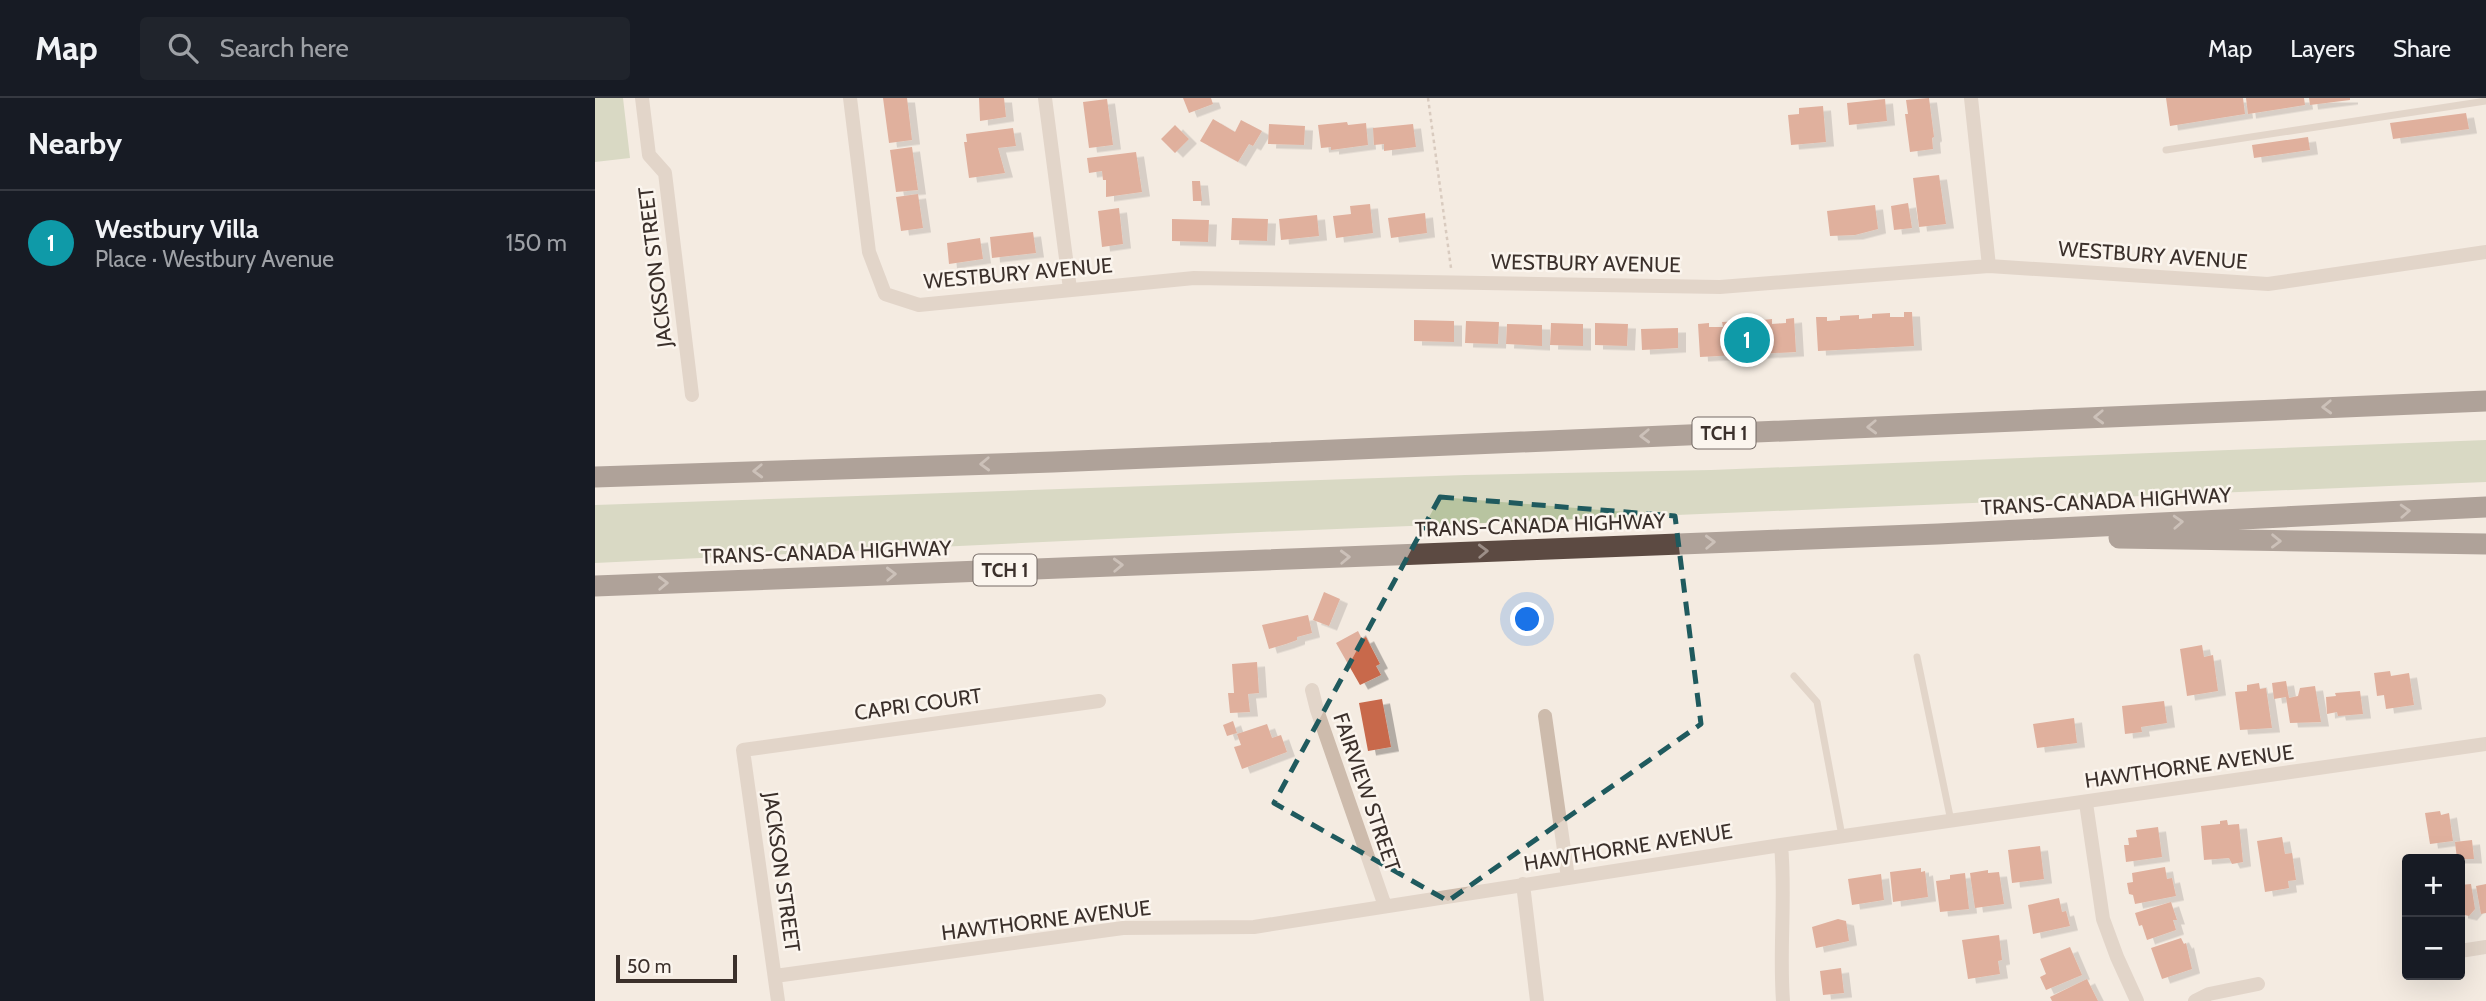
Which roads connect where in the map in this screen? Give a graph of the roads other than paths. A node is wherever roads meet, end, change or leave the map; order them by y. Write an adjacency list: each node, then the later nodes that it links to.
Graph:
1 (642, 98): 11 (street, JACKSON STREET)
2 (850, 98): 9 (street, WESTBURY AVENUE)
3 (1045, 98): 9 (street)
4 (1971, 98): 8 (street)
5 (2483, 100): 6 (lane)
6 (2166, 150)
7 (2486, 252): 8 (street, WESTBURY AVENUE)
8 (1989, 266): 9 (street, WESTBURY AVENUE)
9 (1070, 289)
10 (2486, 394): 13 (highway)
11 (692, 395)
12 (2486, 401): 13 (highway, TCH 1)
13 (2395, 404): 14 (highway, TCH 1, one-way to 14)
14 (595, 477)
15 (2486, 507): 16 (highway, TRANS-CANADA HIGHWAY / TCH 1, one-way to 15)
16 (1938, 534): 17 (highway, one-way to 17); 18 (highway, TRANS-CANADA HIGHWAY / TCH 1, one-way to 16)
17 (2486, 544)
18 (595, 586)
19 (1917, 657): 27 (lane)
20 (1794, 676): 28 (lane)
21 (1312, 690): 32 (street, FAIRVIEW STREET)
22 (1099, 701): 25 (street, CAPRI COURT)
23 (1545, 716): 30 (street)
24 (2486, 744): 26 (street, HAWTHORNE AVENUE)
25 (743, 750): 35 (street, JACKSON STREET)
26 (2086, 803): 27 (street, HAWTHORNE AVENUE); 40 (street)
27 (1951, 821): 28 (street, HAWTHORNE AVENUE)
28 (1842, 836): 29 (street, HAWTHORNE AVENUE)
29 (1781, 845): 30 (street, HAWTHORNE AVENUE); 39 (street)
30 (1568, 878): 31 (street, HAWTHORNE AVENUE)
31 (1523, 884): 32 (street, HAWTHORNE AVENUE); 38 (street)
32 (1385, 906): 35 (street, HAWTHORNE AVENUE)
33 (2486, 947): 34 (street)
34 (2465, 950)
35 (775, 976): 37 (street, JACKSON STREET)
36 (2258, 984): 41 (street)
37 (778, 1001)
38 (1537, 1001)
39 (1783, 1001)
40 (2137, 1001)
41 (2195, 1001)

